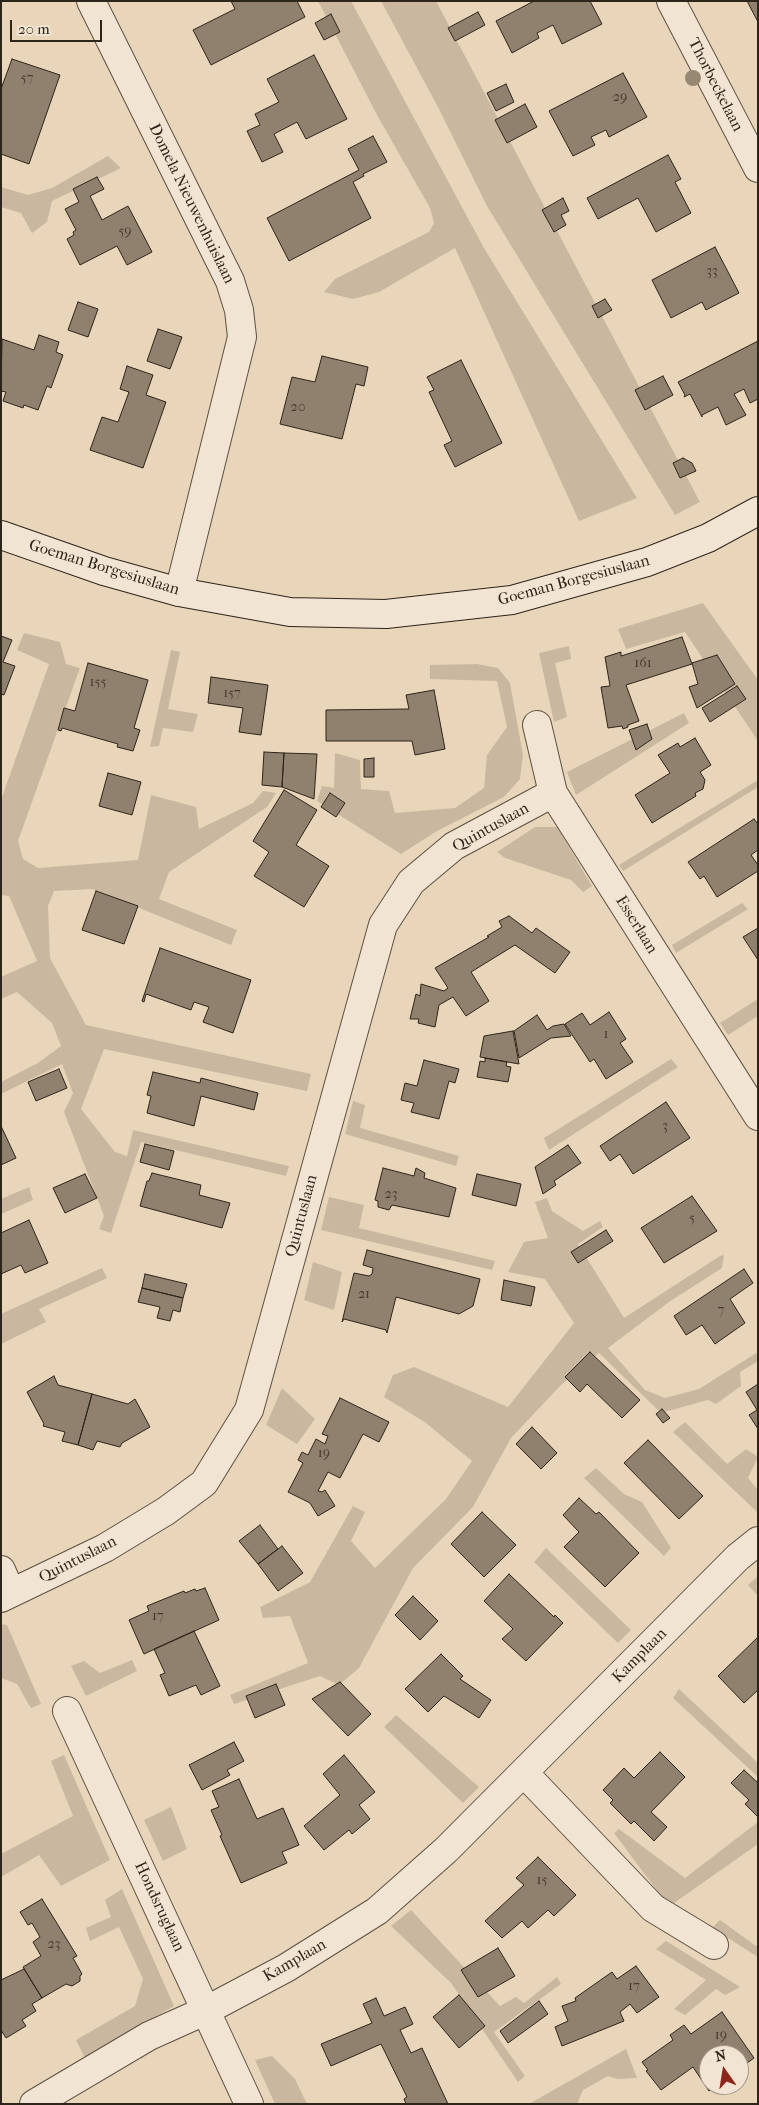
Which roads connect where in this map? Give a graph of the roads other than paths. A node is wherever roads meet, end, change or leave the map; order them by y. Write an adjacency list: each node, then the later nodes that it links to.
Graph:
1 (92, 1): 6 (street, Domela Nieuwenhuislaan)
2 (671, 1): 3 (street, Thorbeckelaan)
3 (758, 168)
4 (758, 511): 6 (street, Goeman Borgesiuslaan)
5 (1, 535): 6 (street, Goeman Borgesiuslaan)
6 (179, 592)
7 (537, 724): 8 (street, Esserlaan)
8 (553, 793): 9 (street, Esserlaan); 11 (street, Quintuslaan)
9 (758, 1116)
10 (758, 1541): 13 (street, Kamplaan)
11 (5, 1587)
12 (67, 1711): 15 (street, Hondsruglaan)
13 (524, 1774): 14 (street); 15 (street, Kamplaan)
14 (714, 1946)
15 (207, 2010): 16 (street, Kamplaan); 17 (street, Hondsruglaan)
16 (34, 2104)
17 (249, 2104)

